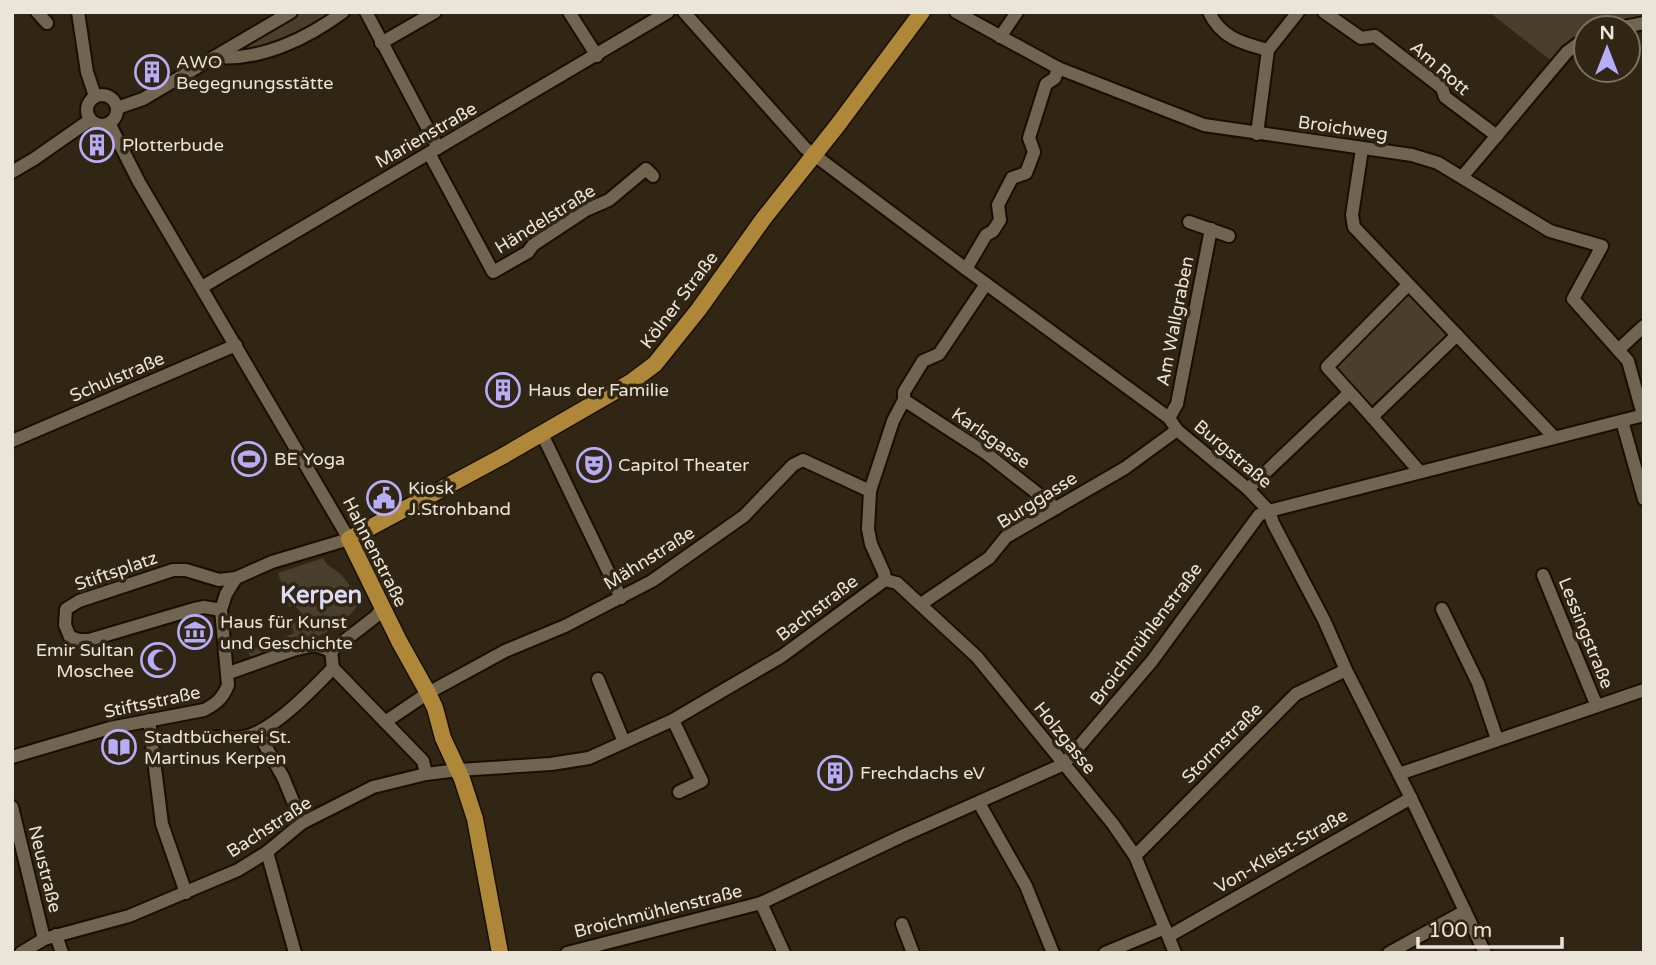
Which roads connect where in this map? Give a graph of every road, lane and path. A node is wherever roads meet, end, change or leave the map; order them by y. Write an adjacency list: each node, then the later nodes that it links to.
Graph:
1 (37, 12): 16 (street)
2 (78, 12): 24 (street)
3 (291, 12): 22 (street)
4 (343, 12): 22 (street)
5 (366, 12): 18 (street)
6 (435, 12): 18 (street)
7 (569, 12): 21 (street)
8 (668, 12): 21 (street, Marienstraße)
9 (684, 12): 32 (street, Burgstraße)
10 (922, 12): 32 (main road, Kölner Straße)
11 (956, 12): 17 (street, Broichweg)
12 (1017, 12): 17 (street)
13 (1209, 12): 20 (street)
14 (1298, 12): 20 (street)
15 (1324, 12): 29 (street, Am Rott)
16 (47, 23)
17 (1000, 37): 23 (street, Broichweg)
18 (381, 43): 31 (street)
19 (1572, 48): 29 (street)
20 (1268, 50): 28 (street)
21 (597, 56): 31 (street, Marienstraße)
22 (217, 57): 25 (street)
23 (1058, 68): 28 (street, Broichweg); 39 (street)
24 (95, 96): 25 (street); 26 (street)
25 (117, 108): 27 (street)
26 (90, 120): 27 (street); 33 (street)
27 (109, 124): 42 (street, Hahnenstraße)
28 (1257, 134): 30 (street, Broichweg)
29 (1497, 136): 35 (street)
30 (1362, 149): 35 (street, Broichweg); 41 (street)
31 (433, 150): 34 (street, Händelstraße); 42 (street, Marienstraße)
32 (815, 154): 39 (street, Burgstraße); 54 (main road, Kölner Straße)
33 (12, 172)
34 (653, 176)
35 (1462, 177): 46 (street, Broichweg)
36 (1189, 222): 37 (street)
37 (1211, 229): 38 (street); 51 (street, Am Wallgraben)
38 (1229, 236)
39 (966, 269): 40 (street, Burgstraße)
40 (986, 285): 48 (street, Bachstraße); 51 (street, Burgstraße)
41 (1408, 285): 44 (street); 47 (street)
42 (202, 287): 45 (street, Hahnenstraße)
43 (1644, 326): 46 (street)
44 (1457, 335): 50 (street); 55 (street)
45 (236, 345): 56 (street, Schulstraße); 63 (street, Hahnenstraße)
46 (1618, 350): 49 (street, Broichweg)
47 (1349, 393): 50 (street); 58 (street)
48 (904, 400): 59 (street, Bachstraße); 61 (street, Karlsgasse)
49 (1643, 415): 52 (street, Broichmühlenstraße)
50 (1372, 417): 57 (street)
51 (1169, 418): 53 (street, Burgstraße)
52 (1622, 421): 55 (street, Broichmühlenstraße); 60 (street)
53 (1177, 430): 58 (street, Burgstraße); 61 (street, Burggasse)
54 (542, 434): 63 (main road, Kölner Straße); 67 (street)
55 (1554, 438): 57 (street, Broichmühlenstraße)
56 (12, 440)
57 (1419, 471): 62 (street, Broichmühlenstraße)
58 (1248, 489): 62 (street, Burgstraße)
59 (870, 491): 66 (street, Bachstraße); 67 (street, Mähnstraße)
60 (1644, 499)
61 (1056, 508): 68 (street, Burggasse)
62 (1269, 510): 74 (street, Burgstraße); 88 (street, Broichmühlenstraße)
63 (349, 539): 65 (street); 69 (main road, Hahnenstraße)
64 (1544, 575): 79 (street, Lessingstraße)
65 (236, 578): 71 (street); 71 (street, Stiftsplatz)
66 (885, 580): 68 (street, Holzgasse); 81 (street, Bachstraße)
67 (621, 598): 78 (street, Mähnstraße)
68 (921, 604): 88 (street, Holzgasse)
69 (383, 608): 72 (street); 78 (main road, Hahnenstraße)
70 (1442, 609): 85 (street)
71 (221, 610): 75 (street)
72 (331, 651): 73 (street); 75 (street)
73 (333, 668): 82 (street); 83 (street)
74 (1346, 670): 91 (street, Burgstraße); 98 (street, Stormstraße)
75 (229, 673): 80 (street, Stiftsstraße)
76 (598, 679): 86 (street)
77 (1644, 690): 79 (street, Lessingstraße)
78 (428, 693): 82 (street, Mähnstraße); 89 (main road, Hahnenstraße)
79 (1596, 704): 85 (street, Lessingstraße)
80 (149, 720): 87 (street, Stiftsstraße); 99 (street)
81 (673, 720): 86 (street, Bachstraße); 92 (street)
82 (385, 722): 90 (street)
83 (258, 733): 84 (street); 96 (street)
84 (215, 737)
85 (1497, 739): 91 (street, Lessingstraße)
86 (624, 742): 89 (street, Bachstraße)
87 (13, 756)
88 (1064, 764): 94 (street, Broichmühlenstraße); 98 (street, Holzgasse)
89 (458, 770): 90 (street, Bachstraße); 108 (main road, Hahnenstraße)
90 (426, 774): 96 (street, Bachstraße)
91 (1399, 774): 93 (street, Burgstraße)
92 (679, 792)
93 (1411, 798): 101 (street, Burgstraße); 103 (street, Von-Kleist-Straße)
94 (979, 803): 100 (street, Broichmühlenstraße); 112 (street)
95 (12, 807): 104 (street, Neustraße)
96 (302, 823): 97 (street, Bachstraße)
97 (267, 852): 99 (street, Bachstraße); 107 (street)
98 (1135, 856): 103 (street, Holzgasse)
99 (186, 893): 104 (street, Bachstraße)
100 (761, 903): 109 (street, Broichmühlenstraße); 110 (street)
101 (1465, 911): 115 (street); 116 (street, Burgstraße)
102 (902, 924): 111 (street)
103 (1167, 932): 113 (street, Von-Kleist-Straße); 114 (street, Holzgasse)
104 (50, 937): 105 (street, Bachstraße); 106 (street, Neustraße)
105 (21, 953)
106 (62, 953)
107 (295, 953)
108 (500, 953)
109 (567, 953)
110 (784, 953)
111 (913, 953)
112 (1053, 953)
113 (1105, 953)
114 (1175, 953)
115 (1389, 953)
116 (1485, 953)

